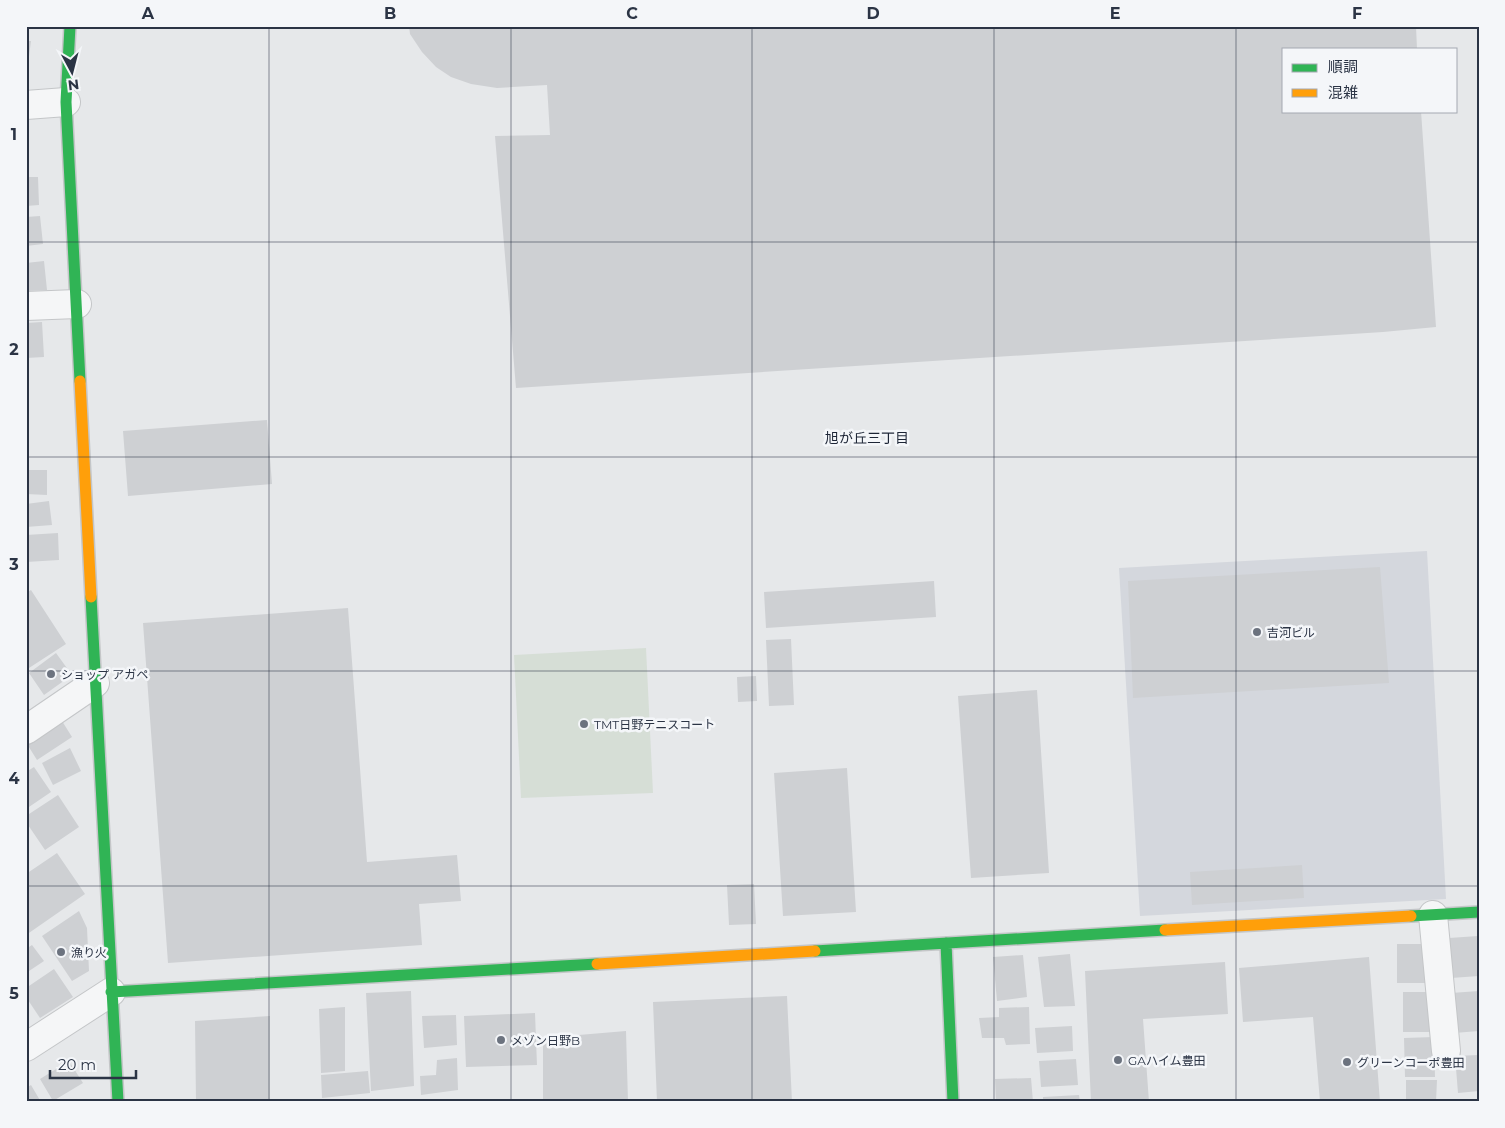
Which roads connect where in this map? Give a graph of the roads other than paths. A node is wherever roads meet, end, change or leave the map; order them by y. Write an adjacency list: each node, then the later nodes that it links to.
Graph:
1 (70, 26): 2 (street)
2 (66, 102): 3 (street); 4 (street)
3 (26, 105)
4 (77, 304): 5 (street); 6 (street)
5 (26, 306)
6 (95, 682): 7 (street); 11 (street)
7 (26, 730)
8 (1479, 912): 9 (street)
9 (1433, 915): 10 (street); 13 (street)
10 (946, 943): 11 (street); 15 (street)
11 (111, 992): 12 (street); 14 (street)
12 (26, 1047)
13 (1446, 1051)
14 (118, 1102)
15 (953, 1102)

